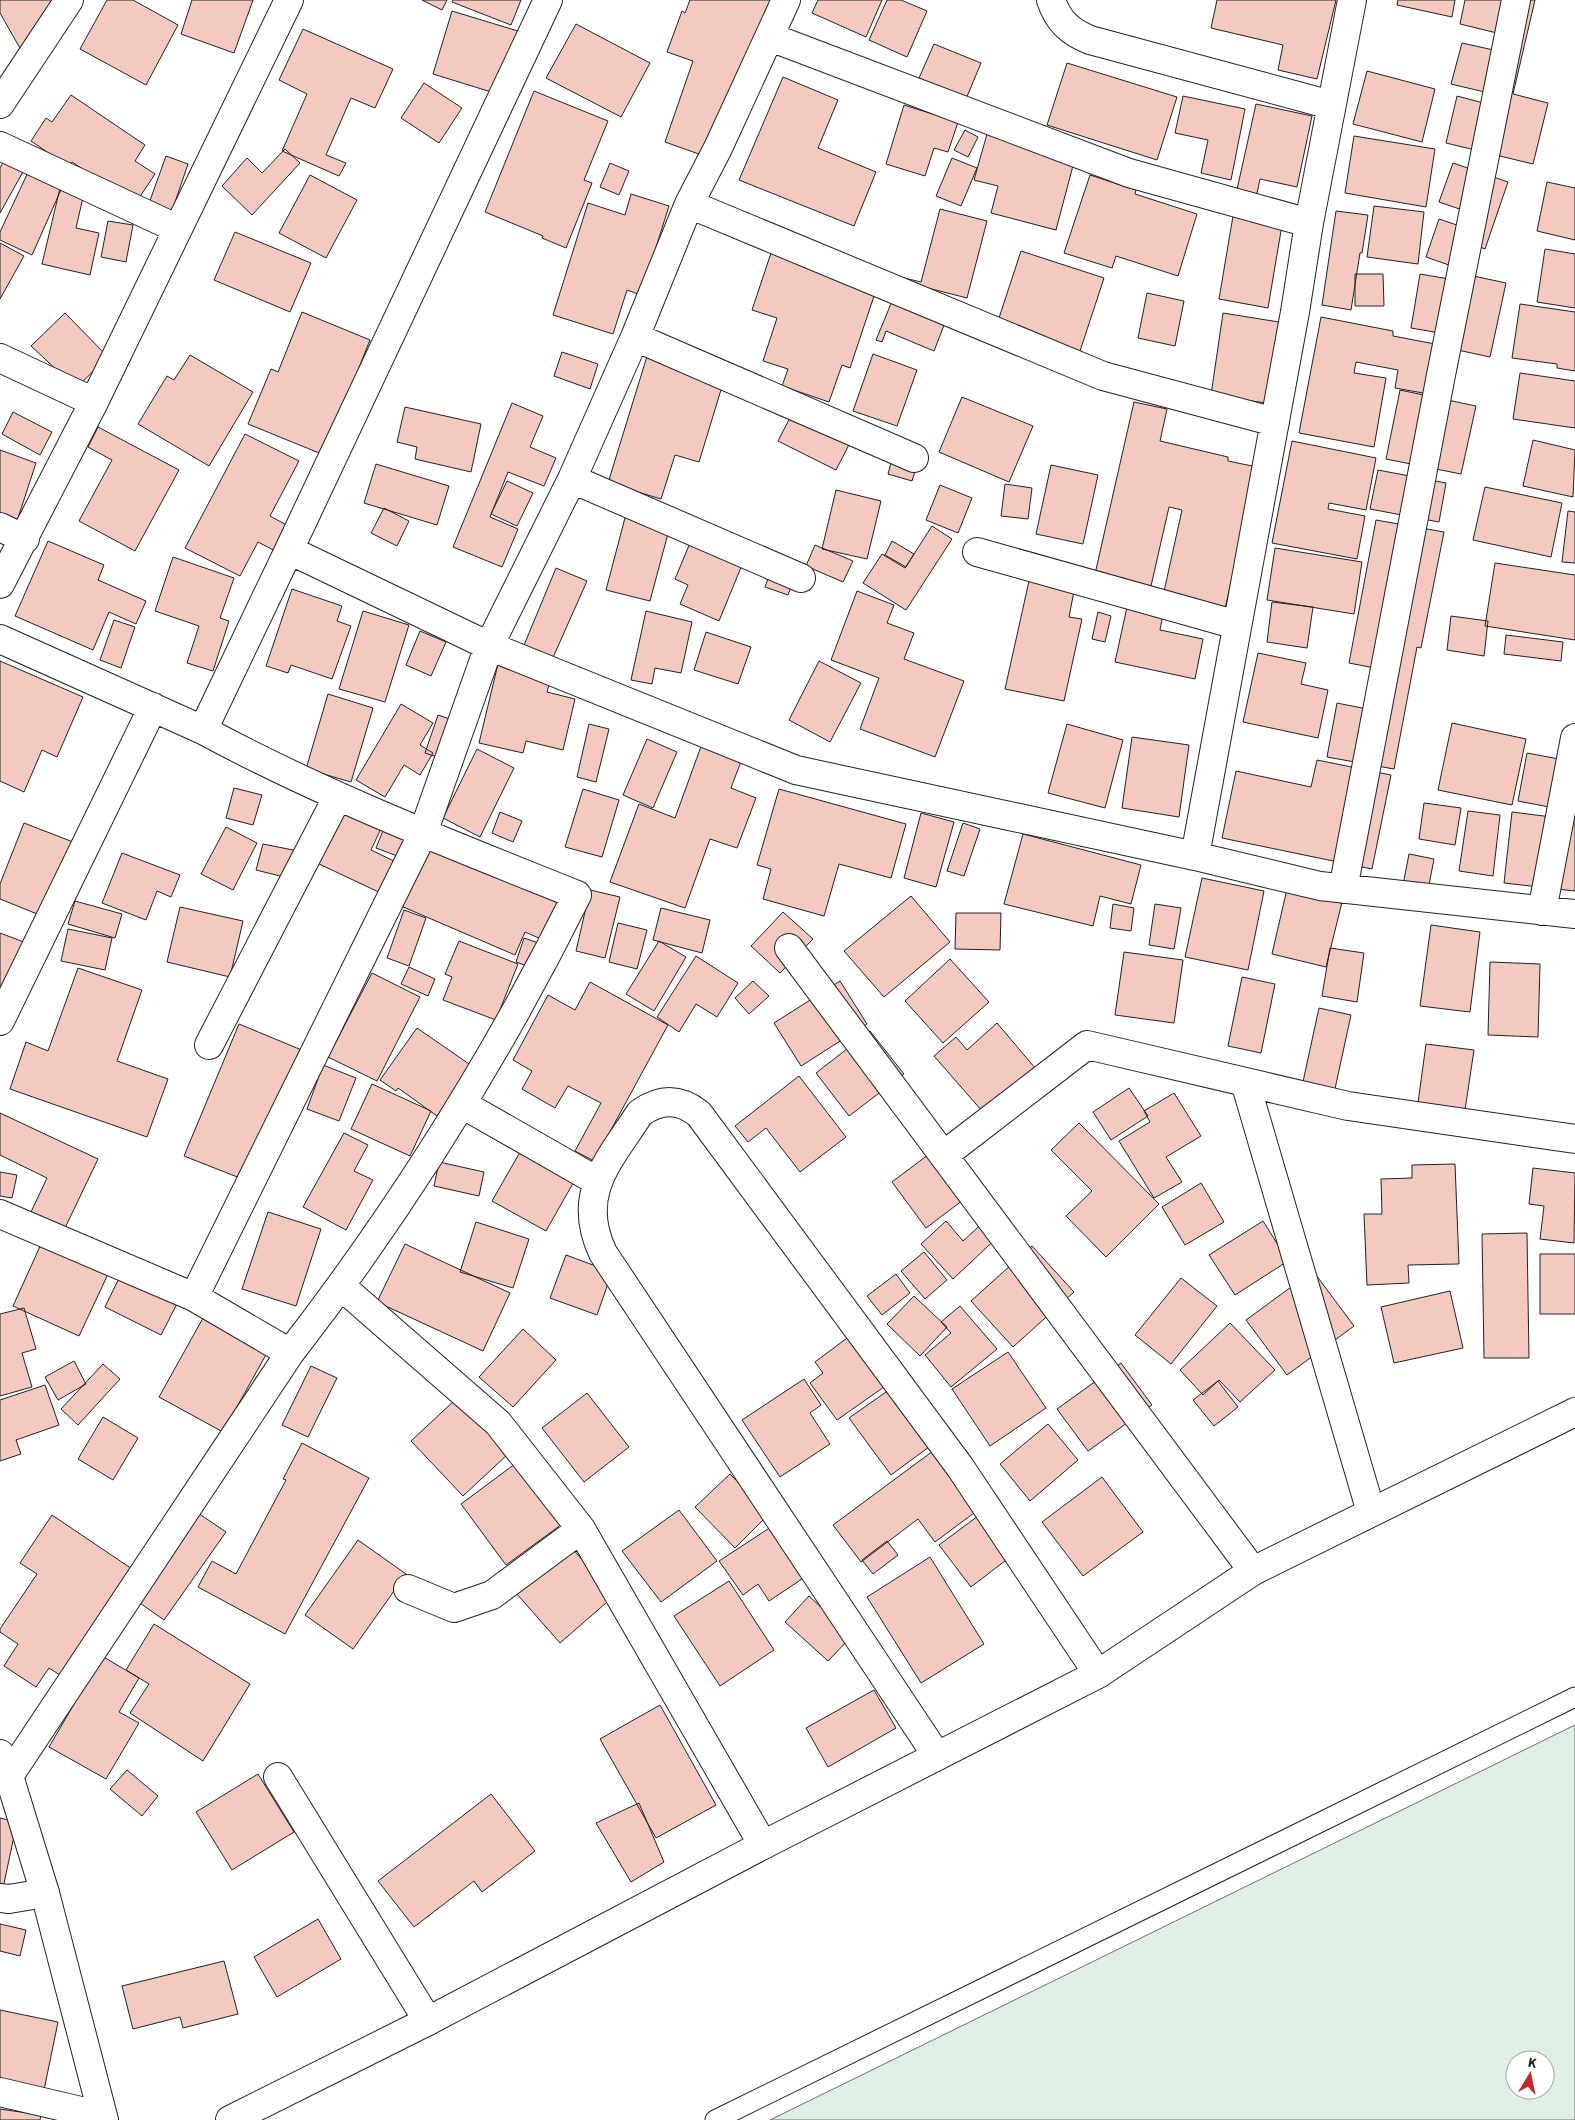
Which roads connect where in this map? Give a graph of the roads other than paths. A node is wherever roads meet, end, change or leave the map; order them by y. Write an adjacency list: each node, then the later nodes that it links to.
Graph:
1 (69, 0): 9 (street)
2 (289, 0): 14 (street)
3 (548, 0): 23 (street)
4 (786, 0): 8 (street)
5 (1051, 0): 10 (street)
6 (1352, 0): 10 (street)
7 (1516, 0): 36 (street)
8 (770, 37): 12 (street); 13 (street)
9 (0, 104)
10 (1331, 105): 13 (street)
11 (0, 146): 14 (street)
12 (689, 204): 15 (street); 18 (street)
13 (1309, 223): 18 (street)
14 (178, 229): 17 (street)
15 (635, 337): 19 (street); 20 (street)
16 (0, 358): 17 (street)
17 (94, 402): 22 (street)
18 (1275, 422): 27 (street)
19 (914, 458)
20 (572, 479): 25 (street); 29 (street)
21 (0, 527): 22 (street)
22 (25, 540): 26 (street)
23 (289, 550): 29 (street); 31 (street)
24 (977, 552): 27 (street)
25 (801, 578)
26 (0, 584)
27 (1237, 625): 35 (street)
28 (0, 639): 30 (street)
29 (489, 646): 34 (street); 35 (street)
30 (153, 707): 31 (street); 40 (street)
31 (202, 730): 33 (street)
32 (1575, 738): 37 (street)
33 (338, 796): 34 (street); 41 (street)
34 (423, 834): 43 (street); 49 (street)
35 (1196, 856): 36 (street)
36 (1343, 889): 37 (street)
37 (1542, 911): 38 (street)
38 (1575, 914)
39 (789, 948): 45 (street)
40 (0, 1021)
41 (208, 1045)
42 (1245, 1082): 44 (street); 45 (street); 52 (street)
43 (462, 1104): 46 (street); 48 (street)
44 (1575, 1139)
45 (944, 1155): 54 (street)
46 (597, 1181): 56 (street); 58 (street)
47 (0, 1214): 49 (street)
48 (342, 1287): 50 (street); 53 (street)
49 (194, 1297): 50 (street)
50 (290, 1353): 59 (street)
51 (1575, 1412): 52 (street)
52 (1371, 1512): 54 (street)
53 (581, 1529): 55 (street); 61 (street)
54 (1253, 1571): 56 (street)
55 (408, 1589)
56 (1098, 1674): 58 (street)
57 (1575, 1697): 68 (lane)
58 (937, 1756): 61 (street)
59 (4, 1765): 62 (street)
60 (278, 1777): 64 (street)
61 (763, 1845): 64 (street)
62 (45, 1893): 63 (street); 66 (street)
63 (0, 1898)
64 (428, 2021): 67 (street)
65 (0, 2092): 66 (street)
66 (103, 2118)
67 (230, 2120)
68 (716, 2120)

